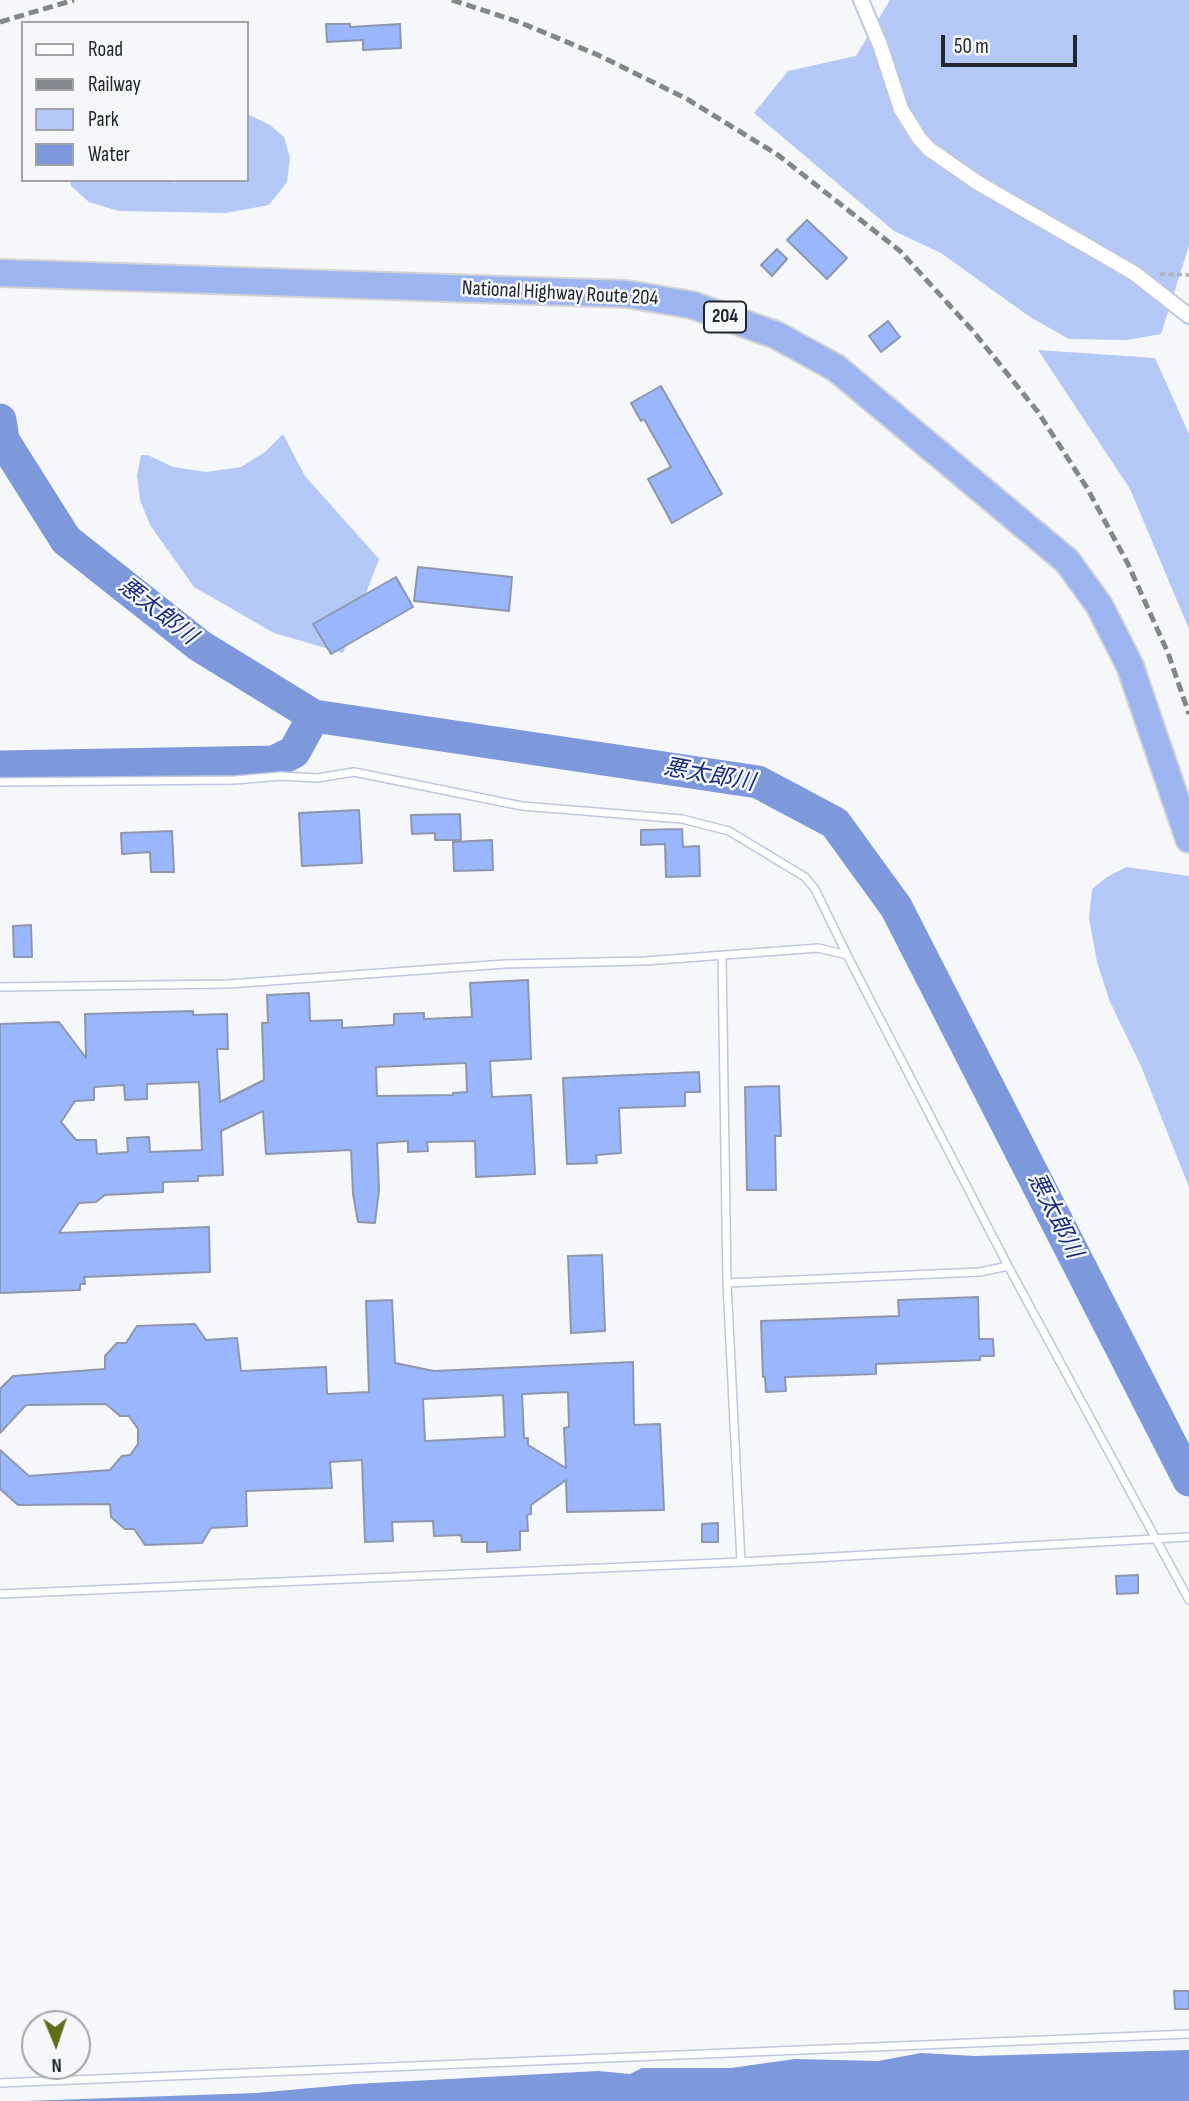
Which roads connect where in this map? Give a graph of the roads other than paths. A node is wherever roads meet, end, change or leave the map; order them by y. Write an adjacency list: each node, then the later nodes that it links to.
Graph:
1 (861, 0): 3 (street)
2 (0, 272): 5 (highway, National Highway Route 204 / 204)
3 (1189, 316)
4 (0, 782): 6 (lane)
5 (1189, 839)
6 (846, 955): 7 (lane); 9 (lane)
7 (722, 956): 8 (lane); 10 (lane)
8 (0, 987)
9 (1008, 1266): 10 (lane); 12 (lane)
10 (727, 1283): 13 (lane)
11 (1189, 1538): 12 (lane)
12 (1158, 1540): 13 (lane); 15 (lane)
13 (741, 1562): 14 (lane)
14 (0, 1594)
15 (1189, 1600)
16 (1189, 2035): 17 (lane)
17 (0, 2083)

